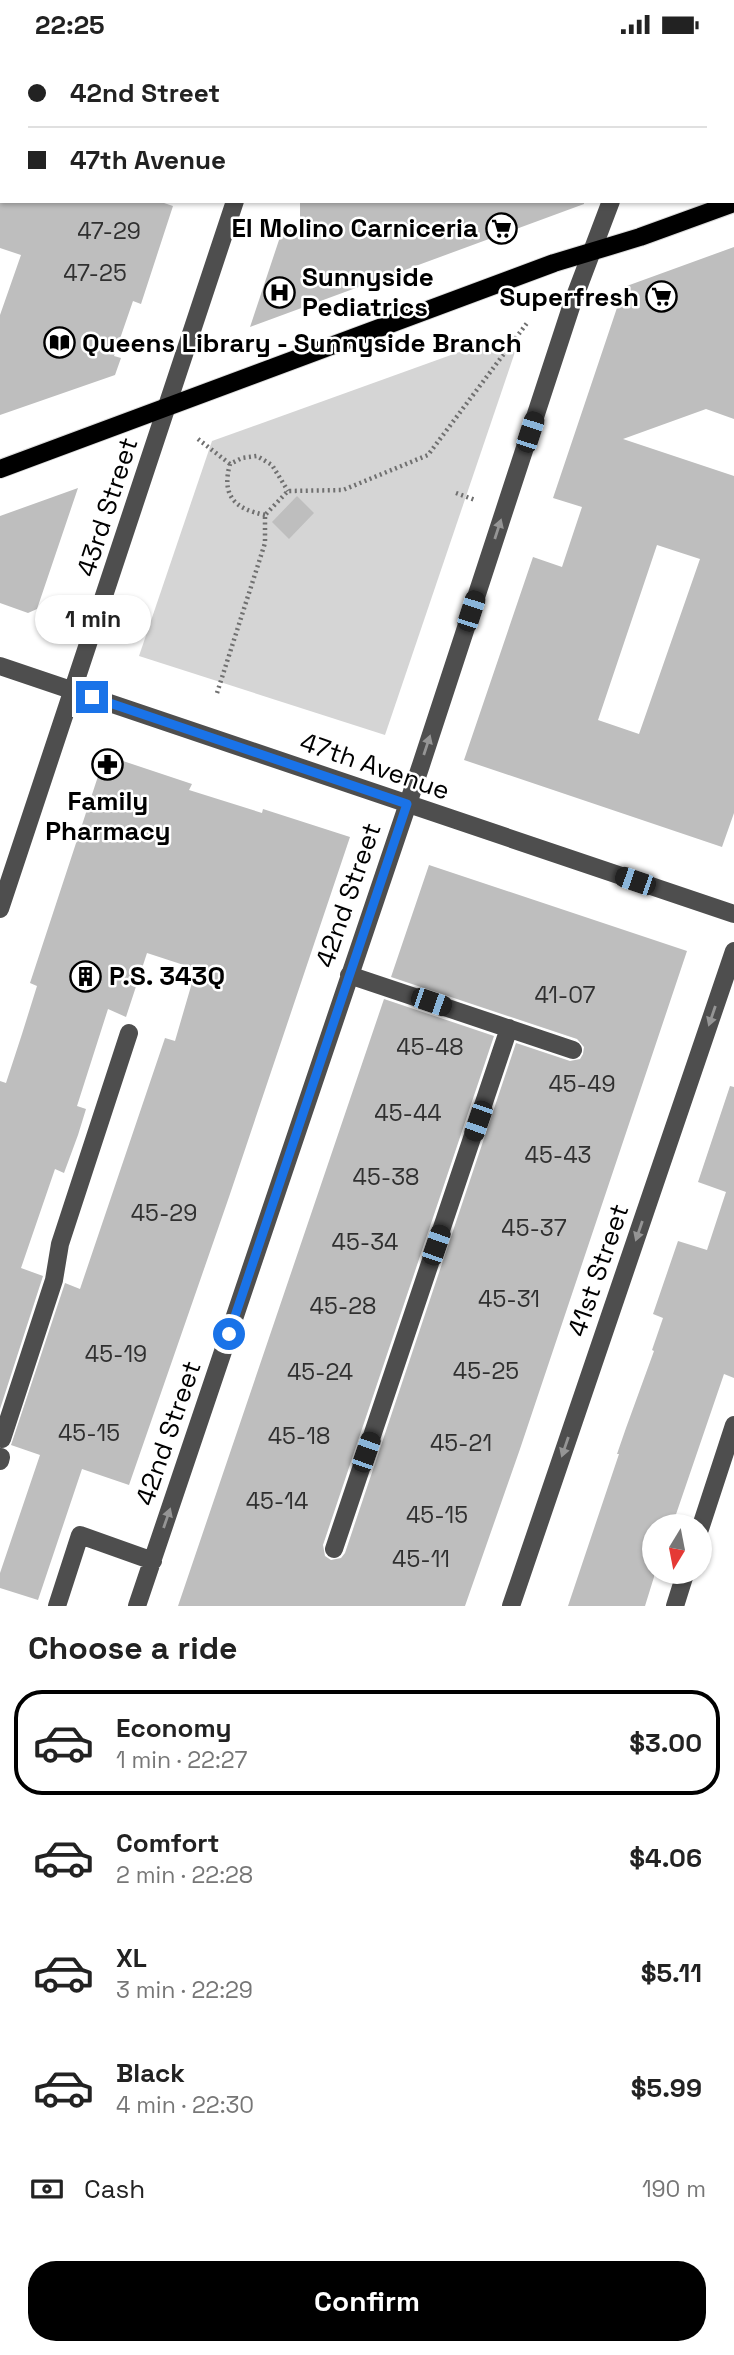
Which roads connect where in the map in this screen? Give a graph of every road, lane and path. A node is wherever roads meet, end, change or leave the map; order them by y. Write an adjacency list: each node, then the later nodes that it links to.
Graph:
1 (234, 203): 6 (street, 43rd Street)
2 (610, 203): 4 (street, 42nd Street)
3 (734, 203): 4 (main road)
4 (593, 250): 6 (main road); 17 (street, 42nd Street, one-way to 4)
5 (527, 323): 10 (path)
6 (167, 405): 9 (main road); 15 (street, 43rd Street)
7 (198, 439): 8 (path)
8 (230, 464): 10 (path); 13 (path)
9 (0, 468)
10 (288, 491): 13 (path)
11 (456, 493): 12 (path)
12 (475, 500)
13 (265, 515): 16 (path)
14 (0, 666): 15 (street, 47th Avenue)
15 (73, 691): 17 (street, 47th Avenue); 18 (street, 43rd Street)
16 (217, 693)
17 (407, 804): 19 (street, 47th Avenue); 21 (street, 42nd Street)
18 (0, 909)
19 (734, 915)
20 (734, 951): 33 (street, 41st Street, one-way to 33)
21 (349, 975): 22 (street); 29 (street, 42nd Street, one-way to 21)
22 (509, 1028): 24 (street); 28 (street)
23 (129, 1033): 26 (street)
24 (573, 1050)
25 (734, 1425): 27 (street)
26 (1, 1452)
27 (705, 1514)
28 (334, 1549)
29 (153, 1561): 31 (street); 32 (street, 42nd Street)
30 (682, 1584): 34 (street)
31 (57, 1606)
32 (137, 1606)
33 (511, 1606)
34 (675, 1606)

